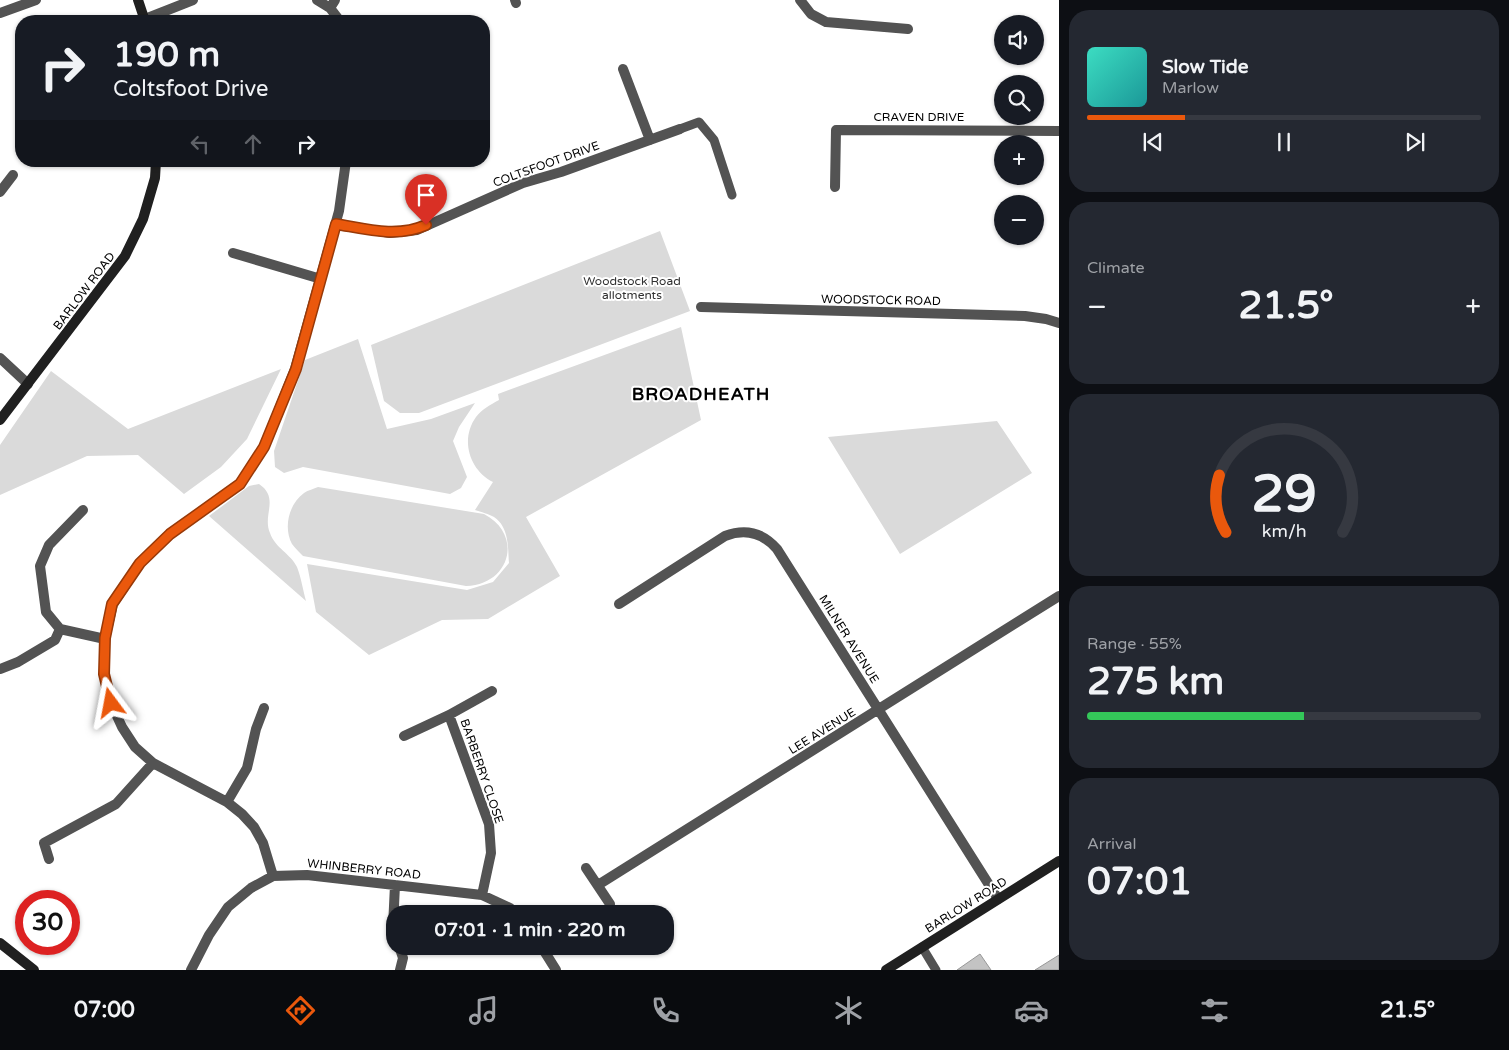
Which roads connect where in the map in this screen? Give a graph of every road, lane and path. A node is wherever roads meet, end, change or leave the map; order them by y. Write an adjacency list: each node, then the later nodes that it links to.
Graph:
1 (36, 0): 7 (street)
2 (138, 0): 8 (street)
3 (193, 0): 9 (street)
4 (317, 0): 6 (street)
5 (800, 0): 10 (street)
6 (332, 4)
7 (0, 13)
8 (143, 15)
9 (157, 15)
10 (908, 29)
11 (623, 69): 14 (street)
12 (680, 129): 14 (street, COLTSFOOT DRIVE); 20 (lane)
13 (1059, 130): 18 (street, CRAVEN DRIVE)
14 (650, 140): 21 (street, COLTSFOOT DRIVE)
15 (156, 167): 27 (street, BARLOW ROAD)
16 (345, 167): 21 (street)
17 (13, 175): 19 (street)
18 (835, 187)
19 (0, 192)
20 (732, 195)
21 (336, 224): 23 (street)
22 (233, 253): 23 (street)
23 (320, 279): 33 (street)
24 (701, 307): 25 (street, WOODSTOCK ROAD)
25 (1059, 323)
26 (0, 358): 27 (street)
27 (28, 384): 28 (street, BARLOW ROAD)
28 (0, 420)
29 (83, 510): 32 (street)
30 (1059, 596): 37 (street, LEE AVENUE)
31 (619, 604): 37 (street, MILNER AVENUE)
32 (60, 629): 33 (street); 34 (street)
33 (105, 638): 40 (street)
34 (0, 669)
35 (492, 691): 38 (street, BARBERRY CLOSE)
36 (264, 708): 41 (street)
37 (879, 710): 47 (street, LEE AVENUE); 49 (street, MILNER AVENUE)
38 (449, 714): 39 (street, BARBERRY CLOSE); 48 (street, BARBERRY CLOSE)
39 (404, 736)
40 (153, 763): 41 (street); 42 (street)
41 (227, 802): 45 (street)
42 (49, 859)
43 (1059, 861): 49 (street, BARLOW ROAD)
44 (586, 868): 47 (street)
45 (273, 876): 46 (street, WHINBERRY ROAD); 58 (street, WHINBERRY ROAD)
46 (395, 885): 48 (street, WHINBERRY ROAD); 51 (street)
47 (598, 885): 50 (street)
48 (482, 894): 52 (street, WHINBERRY ROAD)
49 (998, 899): 54 (street, BARLOW ROAD)
50 (610, 904)
51 (394, 905)
52 (504, 905)
53 (0, 943): 57 (street)
54 (922, 947): 61 (street, BARLOW ROAD); 62 (lane)
55 (402, 955): 59 (street)
56 (546, 955): 60 (street)
57 (34, 970)
58 (191, 970)
59 (400, 970)
60 (556, 970)
61 (886, 970)
62 (936, 970)

